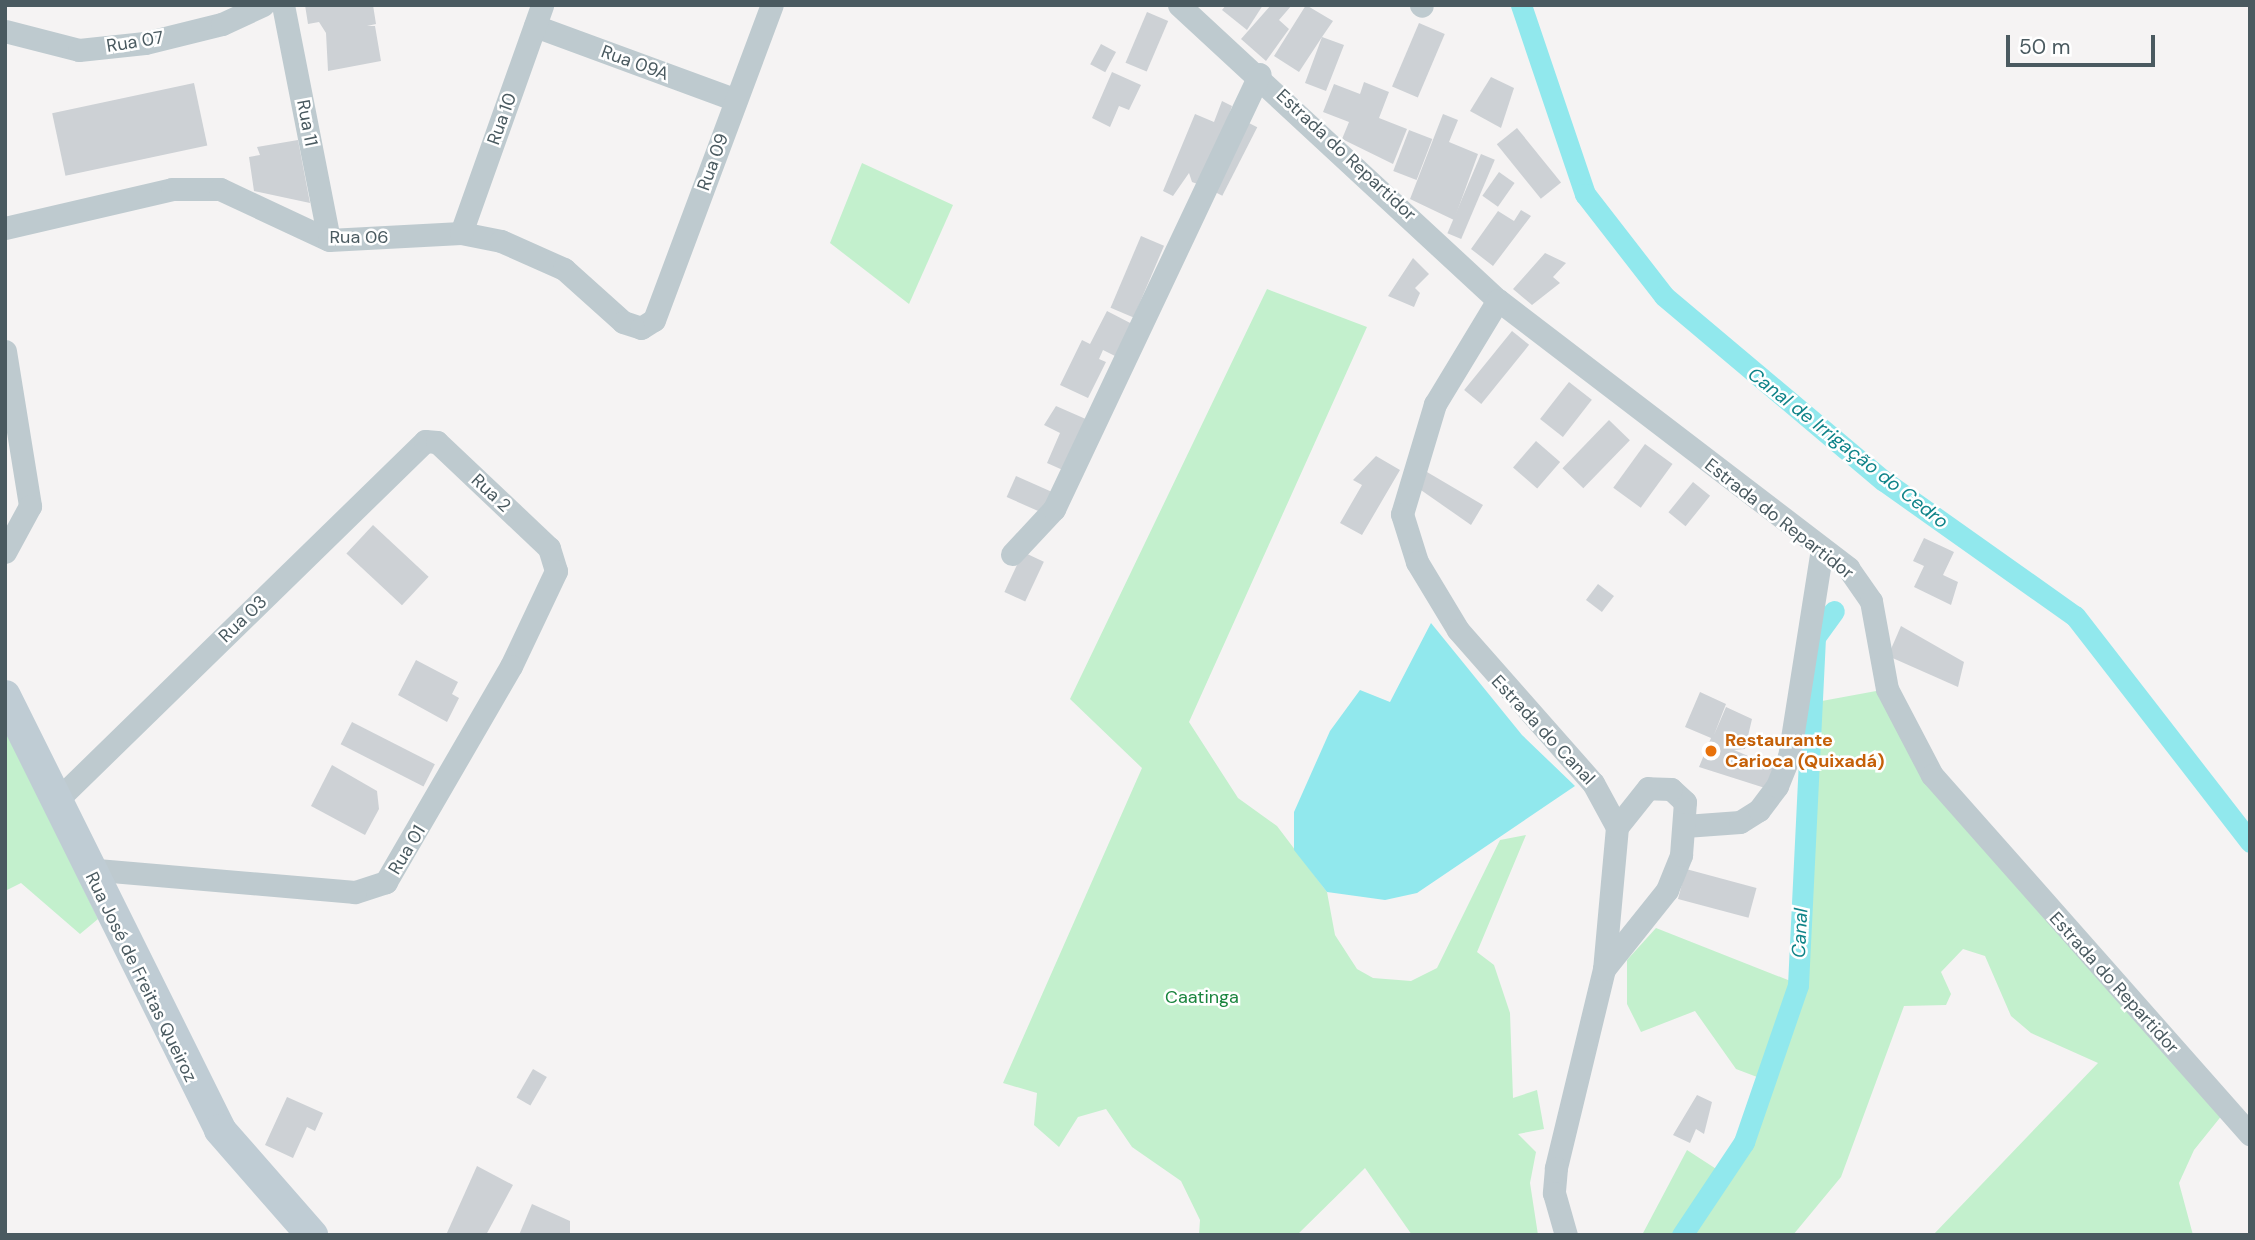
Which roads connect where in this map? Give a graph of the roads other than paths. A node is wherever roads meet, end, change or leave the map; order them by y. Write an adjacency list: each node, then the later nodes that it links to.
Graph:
1 (263, 5): 6 (street, Rua 07)
2 (283, 5): 11 (street, Rua 11)
3 (772, 5): 8 (street, Rua 09)
4 (1179, 5): 7 (street, Estrada do Repartidor)
5 (539, 15): 8 (street, Rua 09A); 10 (street, Rua 10)
6 (5, 31)
7 (1260, 74): 12 (street, Estrada do Repartidor); 19 (street)
8 (736, 100): 13 (street, Rua 09)
9 (5, 228): 11 (street, Rua 06)
10 (461, 233): 11 (street, Rua 06); 13 (street, Rua 06)
11 (329, 240)
12 (1499, 300): 17 (street, Estrada do Repartidor); 23 (street, Estrada do Canal)
13 (654, 320)
14 (5, 351): 18 (street)
15 (432, 440): 16 (street, Rua 2); 21 (street, Rua 03)
16 (549, 548): 24 (street, Rua 01)
17 (1822, 548): 22 (street); 26 (street, Estrada do Repartidor)
18 (5, 552)
19 (1012, 554)
20 (5, 696): 21 (main road, Rua José de Freitas Queiroz)
21 (55, 802): 24 (main road, Rua José de Freitas Queiroz)
22 (1685, 826): 23 (street); 25 (street)
23 (1617, 827): 25 (street)
24 (88, 869): 27 (main road, Rua José de Freitas Queiroz)
25 (1604, 968): 28 (street)
26 (2250, 1134)
27 (312, 1235)
28 (1566, 1235)

